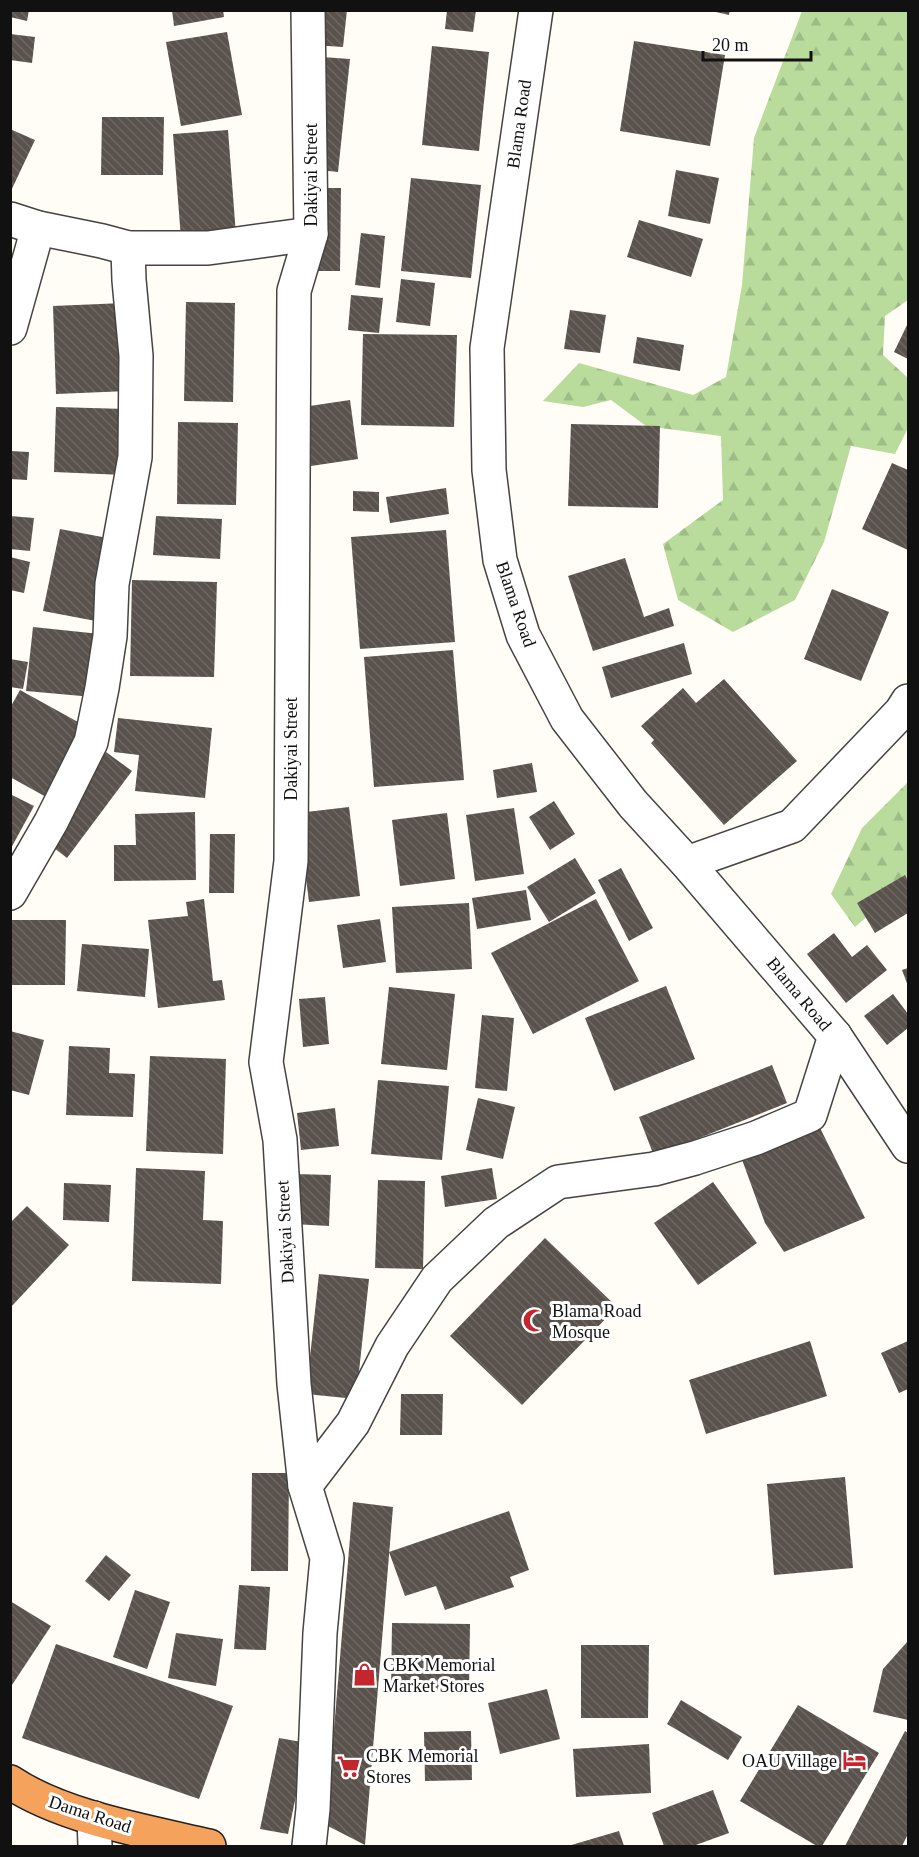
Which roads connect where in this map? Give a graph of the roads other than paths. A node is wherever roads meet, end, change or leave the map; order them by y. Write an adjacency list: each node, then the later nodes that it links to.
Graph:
1 (308, 10): 4 (street, Dakiyai Street)
2 (536, 10): 8 (street, Blama Road)
3 (24, 224): 5 (street); 6 (street)
4 (311, 234): 5 (street); 12 (street, Dakiyai Street)
5 (128, 248): 9 (street)
6 (10, 328)
7 (909, 701): 8 (street)
8 (687, 862): 10 (street, Blama Road)
9 (10, 893)
10 (835, 1036): 11 (street, Blama Road); 12 (street)
11 (909, 1146)
12 (305, 1486): 16 (street, Dakiyai Street)
13 (10, 1782): 14 (highway, Dama Road)
14 (94, 1832): 15 (highway, Dama Road)
15 (209, 1846)
16 (309, 1846)

